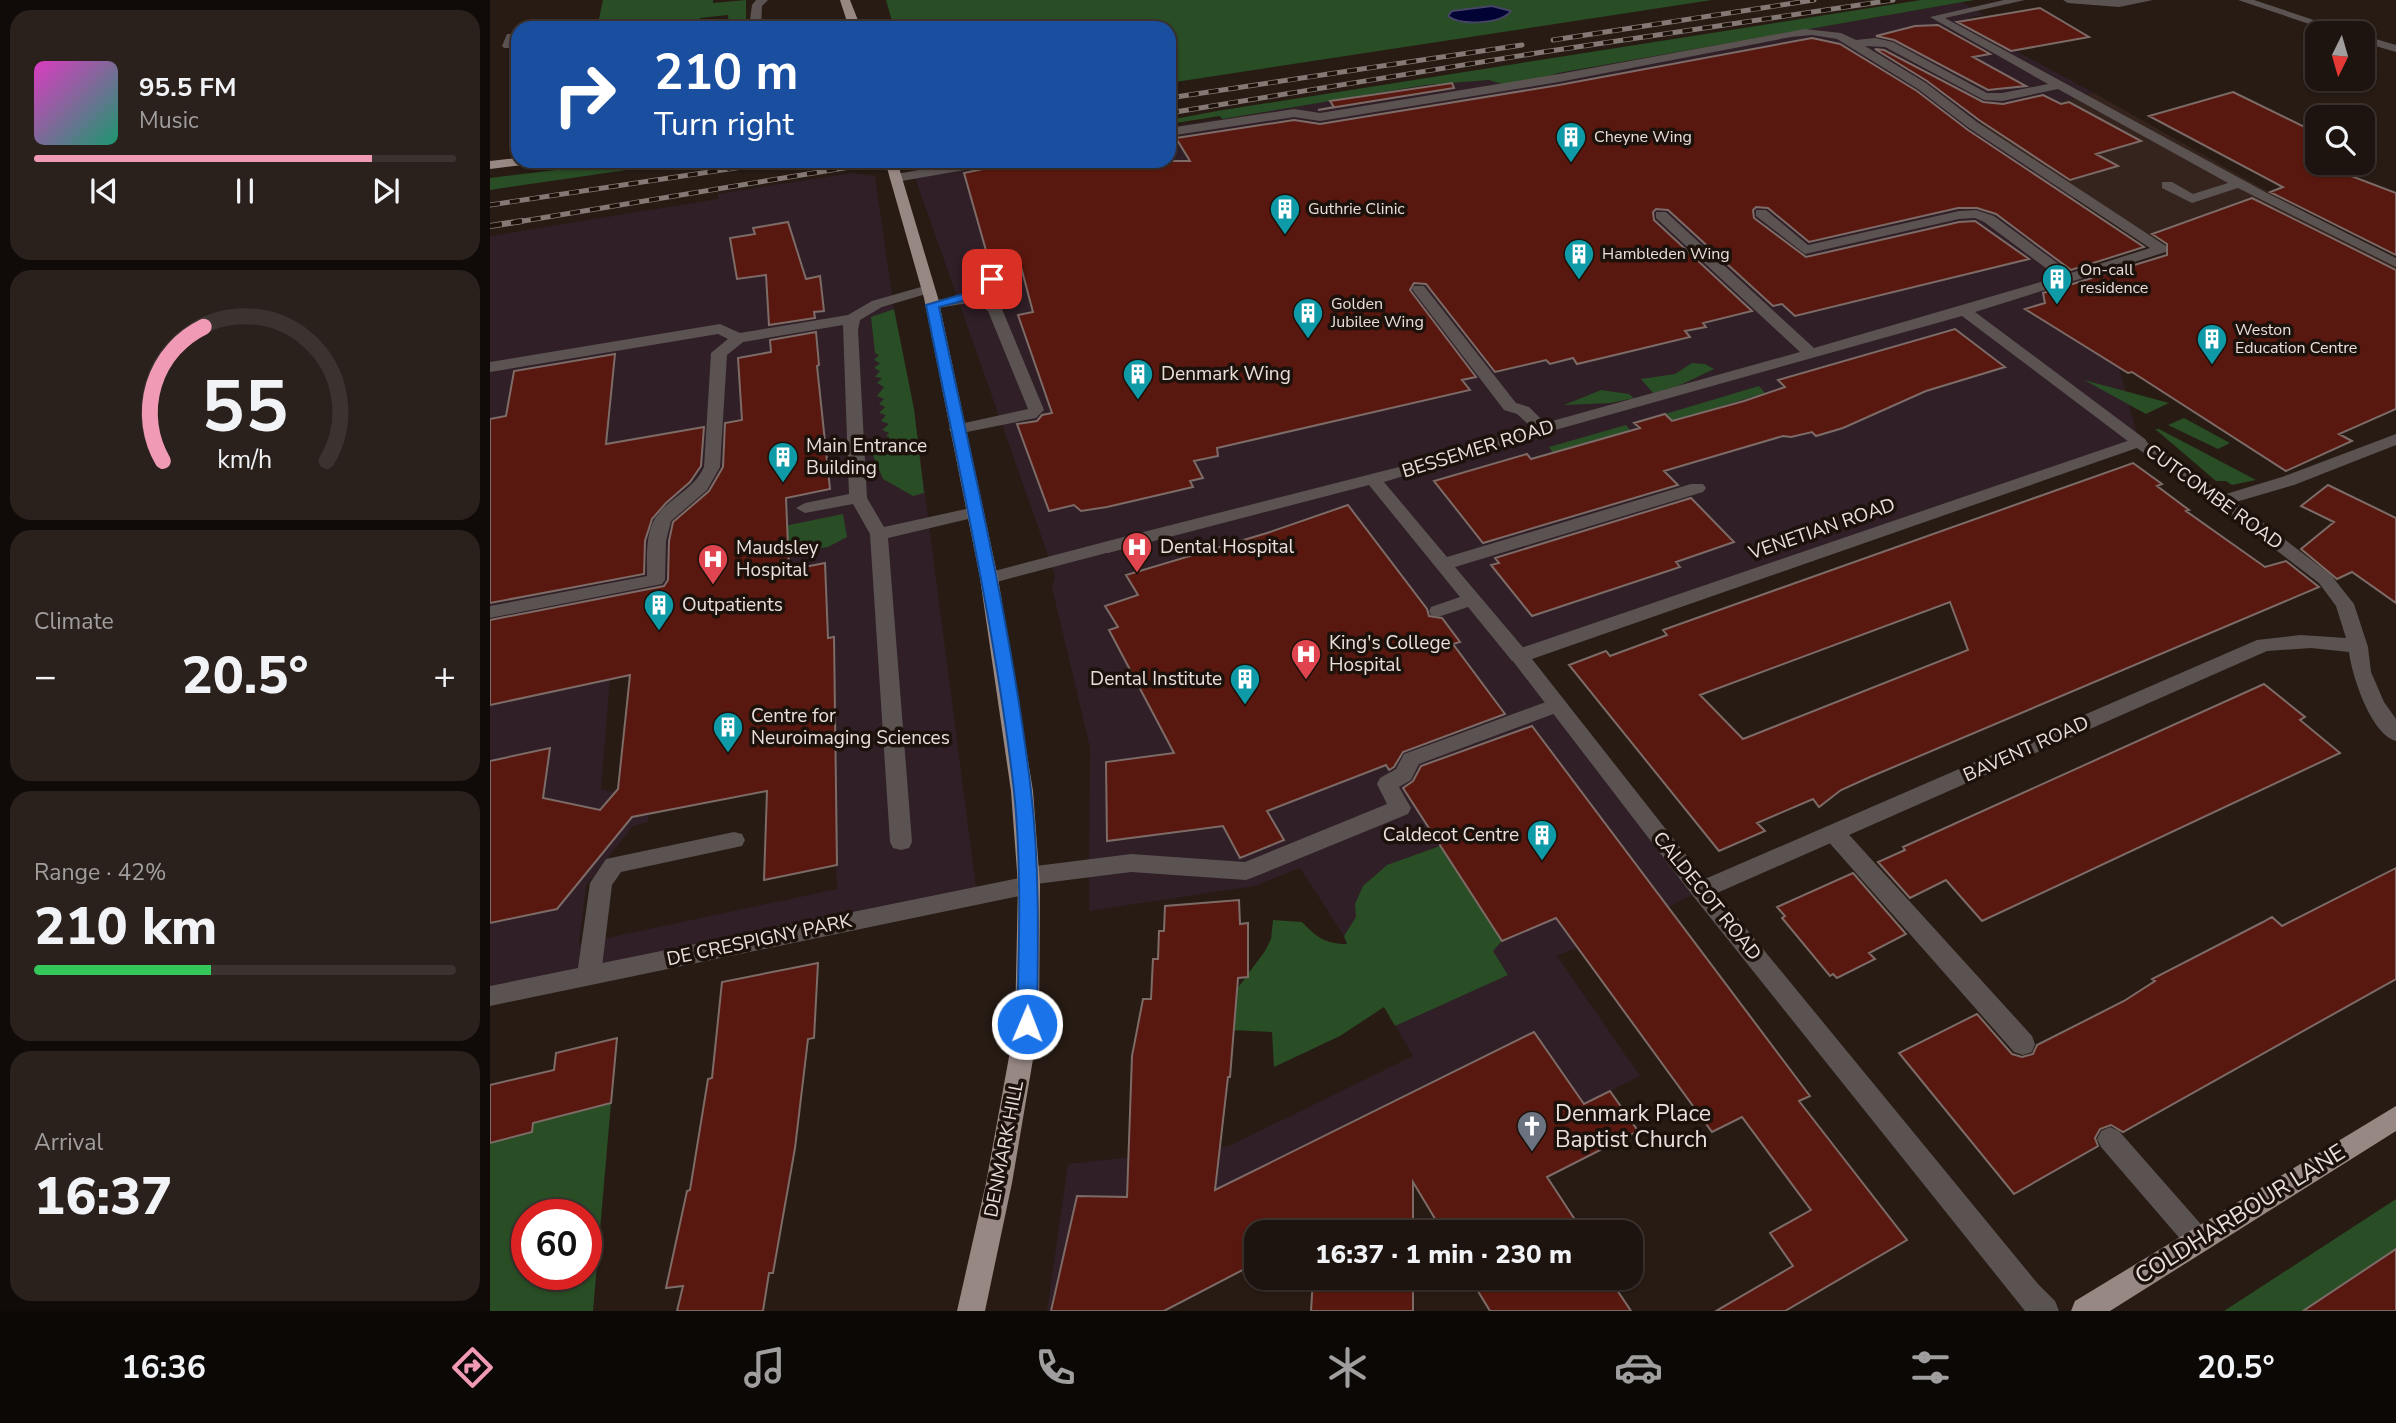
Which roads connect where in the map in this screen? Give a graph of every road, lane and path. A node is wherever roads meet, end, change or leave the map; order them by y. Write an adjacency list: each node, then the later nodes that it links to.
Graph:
1 (763, 0): 7 (street)
2 (845, 0): 8 (main road)
3 (2020, 0): 13 (street)
4 (2068, 0): 5 (street)
5 (2148, 0)
6 (2243, 0): 9 (street)
7 (756, 21)
8 (852, 21)
9 (2309, 21)
10 (2375, 42): 12 (street)
11 (1854, 44): 13 (street); 14 (street); 24 (street, BESSEMER ROAD)
12 (2396, 49)
13 (2060, 85): 18 (street)
14 (1176, 131)
15 (511, 162): 16 (main road)
16 (490, 165)
17 (893, 169): 26 (main road, DENMARK HILL)
18 (2240, 183): 19 (street); 22 (street)
19 (2167, 185)
20 (1761, 213): 24 (street)
21 (1661, 215): 31 (street)
22 (2396, 263)
23 (995, 268): 27 (street)
24 (2067, 277): 28 (street, BESSEMER ROAD)
25 (1419, 289): 34 (street)
26 (930, 297): 27 (street); 29 (street); 33 (main road, DENMARK HILL)
27 (978, 298): 33 (street)
28 (1964, 311): 31 (street, BESSEMER ROAD); 36 (street, CUTCOMBE ROAD)
29 (852, 319): 30 (street); 39 (street)
30 (738, 338): 32 (street); 48 (street)
31 (1811, 354): 34 (street, BESSEMER ROAD)
32 (490, 367)
33 (957, 429): 42 (main road, DENMARK HILL)
34 (1542, 429): 37 (street, BESSEMER ROAD)
35 (2396, 439): 40 (street)
36 (2139, 442): 40 (street, CUTCOMBE ROAD); 50 (street, VENETIAN ROAD)
37 (1373, 479): 44 (street, CALDECOT ROAD); 45 (street, BESSEMER ROAD)
38 (1697, 488): 44 (street)
39 (858, 498): 41 (street); 43 (street)
40 (2222, 501): 49 (street, CUTCOMBE ROAD)
41 (805, 508)
42 (975, 512): 43 (street); 45 (main road, DENMARK HILL)
43 (879, 534): 55 (street)
44 (1442, 565): 46 (street, CALDECOT ROAD)
45 (989, 579): 56 (main road, DENMARK HILL)
46 (1472, 599): 47 (street); 50 (street, CALDECOT ROAD)
47 (1437, 611)
48 (490, 612)
49 (2358, 647): 52 (street, CUTCOMBE ROAD); 53 (street, BAVENT ROAD)
50 (1519, 656): 51 (street, CALDECOT ROAD)
51 (1557, 705): 56 (street, DE CRESPIGNY PARK); 57 (street, CALDECOT ROAD)
52 (2396, 734)
53 (1834, 833): 57 (street, BAVENT ROAD); 60 (street)
54 (734, 840): 58 (street)
55 (901, 842)
56 (1029, 880): 58 (street, DE CRESPIGNY PARK); 64 (main road, DENMARK HILL)
57 (1701, 890): 65 (street, CALDECOT ROAD)
58 (589, 975): 59 (street, DE CRESPIGNY PARK)
59 (490, 996)
60 (2023, 1045)
61 (2393, 1122): 63 (main road, COLDHARBOUR LANE)
62 (2110, 1139): 63 (street)
63 (2197, 1239): 66 (main road, COLDHARBOUR LANE)
64 (971, 1311)
65 (2045, 1311)
66 (2085, 1311)

